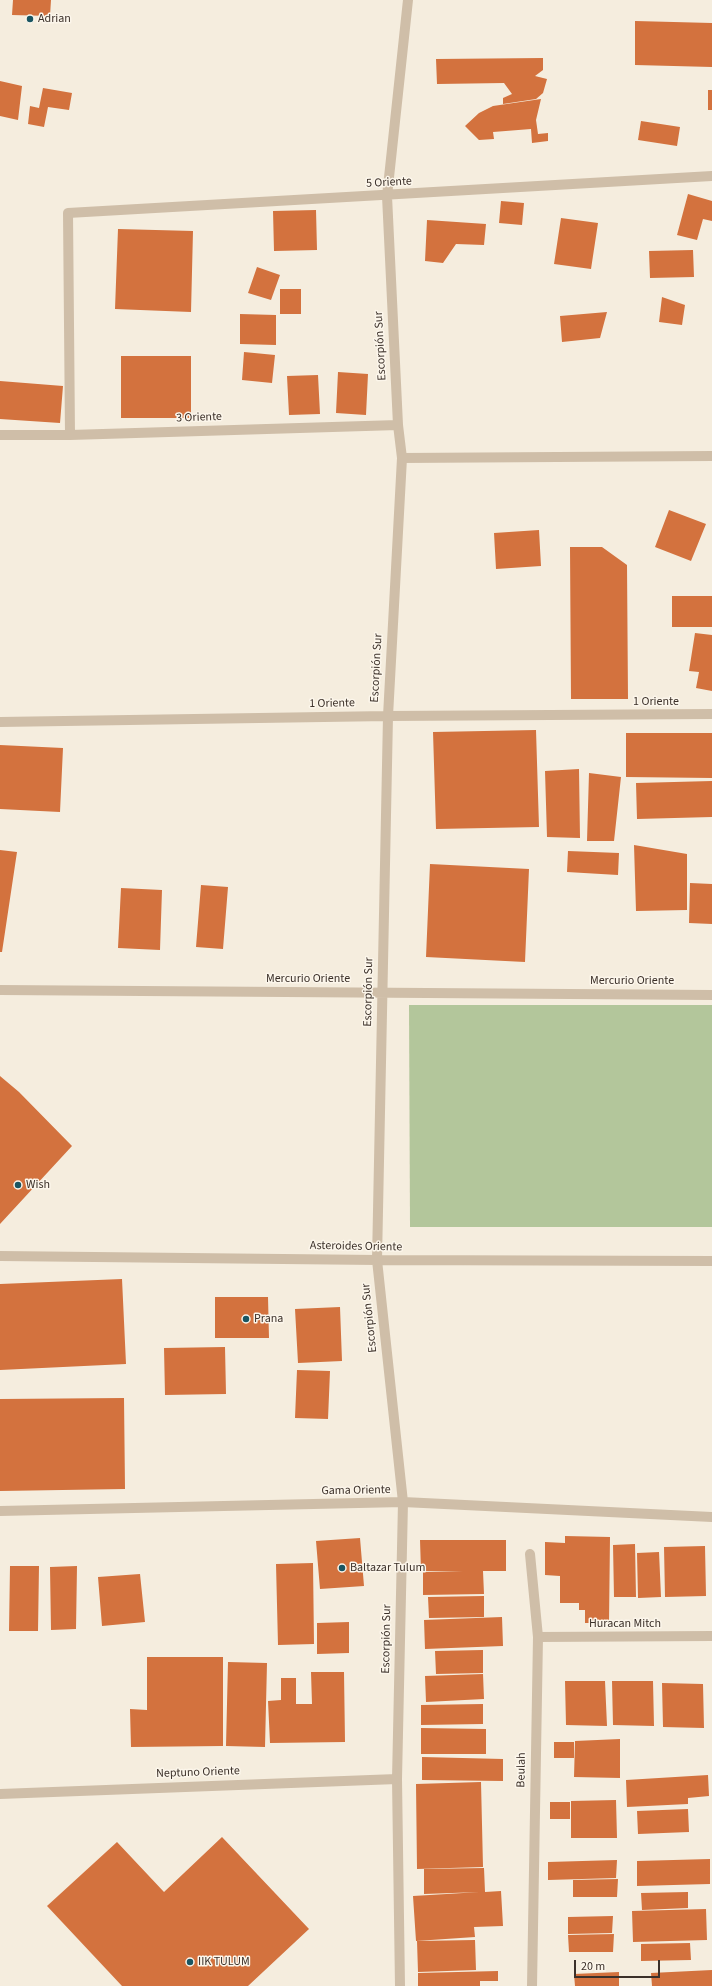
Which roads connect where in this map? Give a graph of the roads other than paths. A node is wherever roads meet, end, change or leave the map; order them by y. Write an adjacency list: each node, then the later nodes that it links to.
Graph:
1 (408, 0): 3 (street, Escorpión Sur)
2 (712, 176): 3 (street, 5 Oriente)
3 (387, 196): 4 (street, Escorpión Sur); 6 (street, 5 Oriente)
4 (398, 425): 6 (street, 3 Oriente); 8 (street, Escorpión Sur)
5 (0, 435): 6 (street, 3 Oriente)
6 (70, 435)
7 (712, 456): 8 (street)
8 (402, 458): 10 (street, Escorpión Sur)
9 (712, 714): 10 (street, 1 Oriente)
10 (388, 716): 11 (street, 1 Oriente); 13 (street, Escorpión Sur)
11 (0, 722)
12 (0, 990): 13 (street, Mercurio Oriente)
13 (382, 993): 14 (street, Mercurio Oriente); 16 (street, Escorpión Sur)
14 (712, 995)
15 (0, 1256): 16 (street, Asteroides Oriente)
16 (377, 1260): 17 (street, Asteroides Oriente); 18 (street, Escorpión Sur)
17 (712, 1261)
18 (403, 1502): 19 (street, Gama Oriente); 20 (street, Gama Oriente); 24 (street, Escorpión Sur)
19 (0, 1511)
20 (712, 1517)
21 (530, 1554): 23 (street, Beulah)
22 (712, 1636): 23 (street, Huracan Mitch)
23 (538, 1637): 27 (street, Beulah)
24 (397, 1779): 25 (street, Neptuno Oriente); 26 (street, Escorpión Sur)
25 (0, 1794)
26 (400, 1986)
27 (532, 1986)

